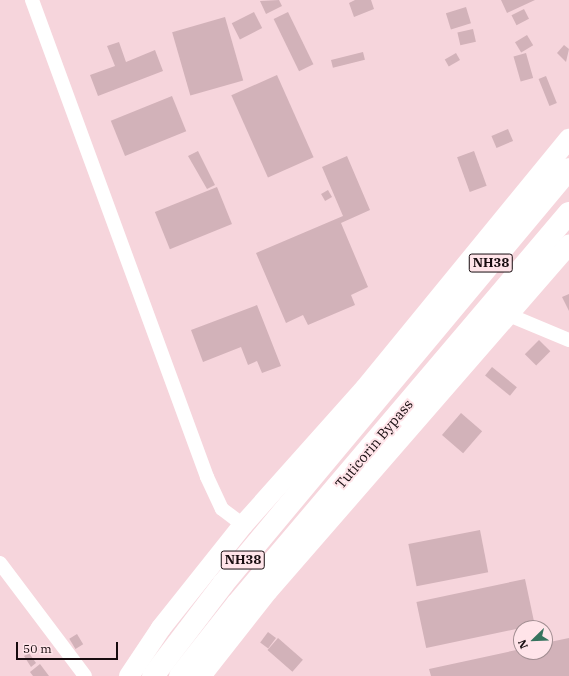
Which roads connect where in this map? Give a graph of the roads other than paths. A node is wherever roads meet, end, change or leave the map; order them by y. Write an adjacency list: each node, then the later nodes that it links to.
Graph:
1 (32, 0): 8 (street)
2 (569, 139): 8 (street)
3 (569, 169): 12 (highway, Tuticorin Bypass / NH38)
4 (569, 213): 13 (highway, Tuticorin Bypass / NH38)
5 (569, 245): 6 (street)
6 (509, 315): 7 (street); 14 (street)
7 (569, 340)
8 (243, 525): 11 (street)
9 (0, 564): 10 (street)
10 (85, 676)
11 (129, 676)
12 (153, 676)
13 (180, 676)
14 (201, 676)

